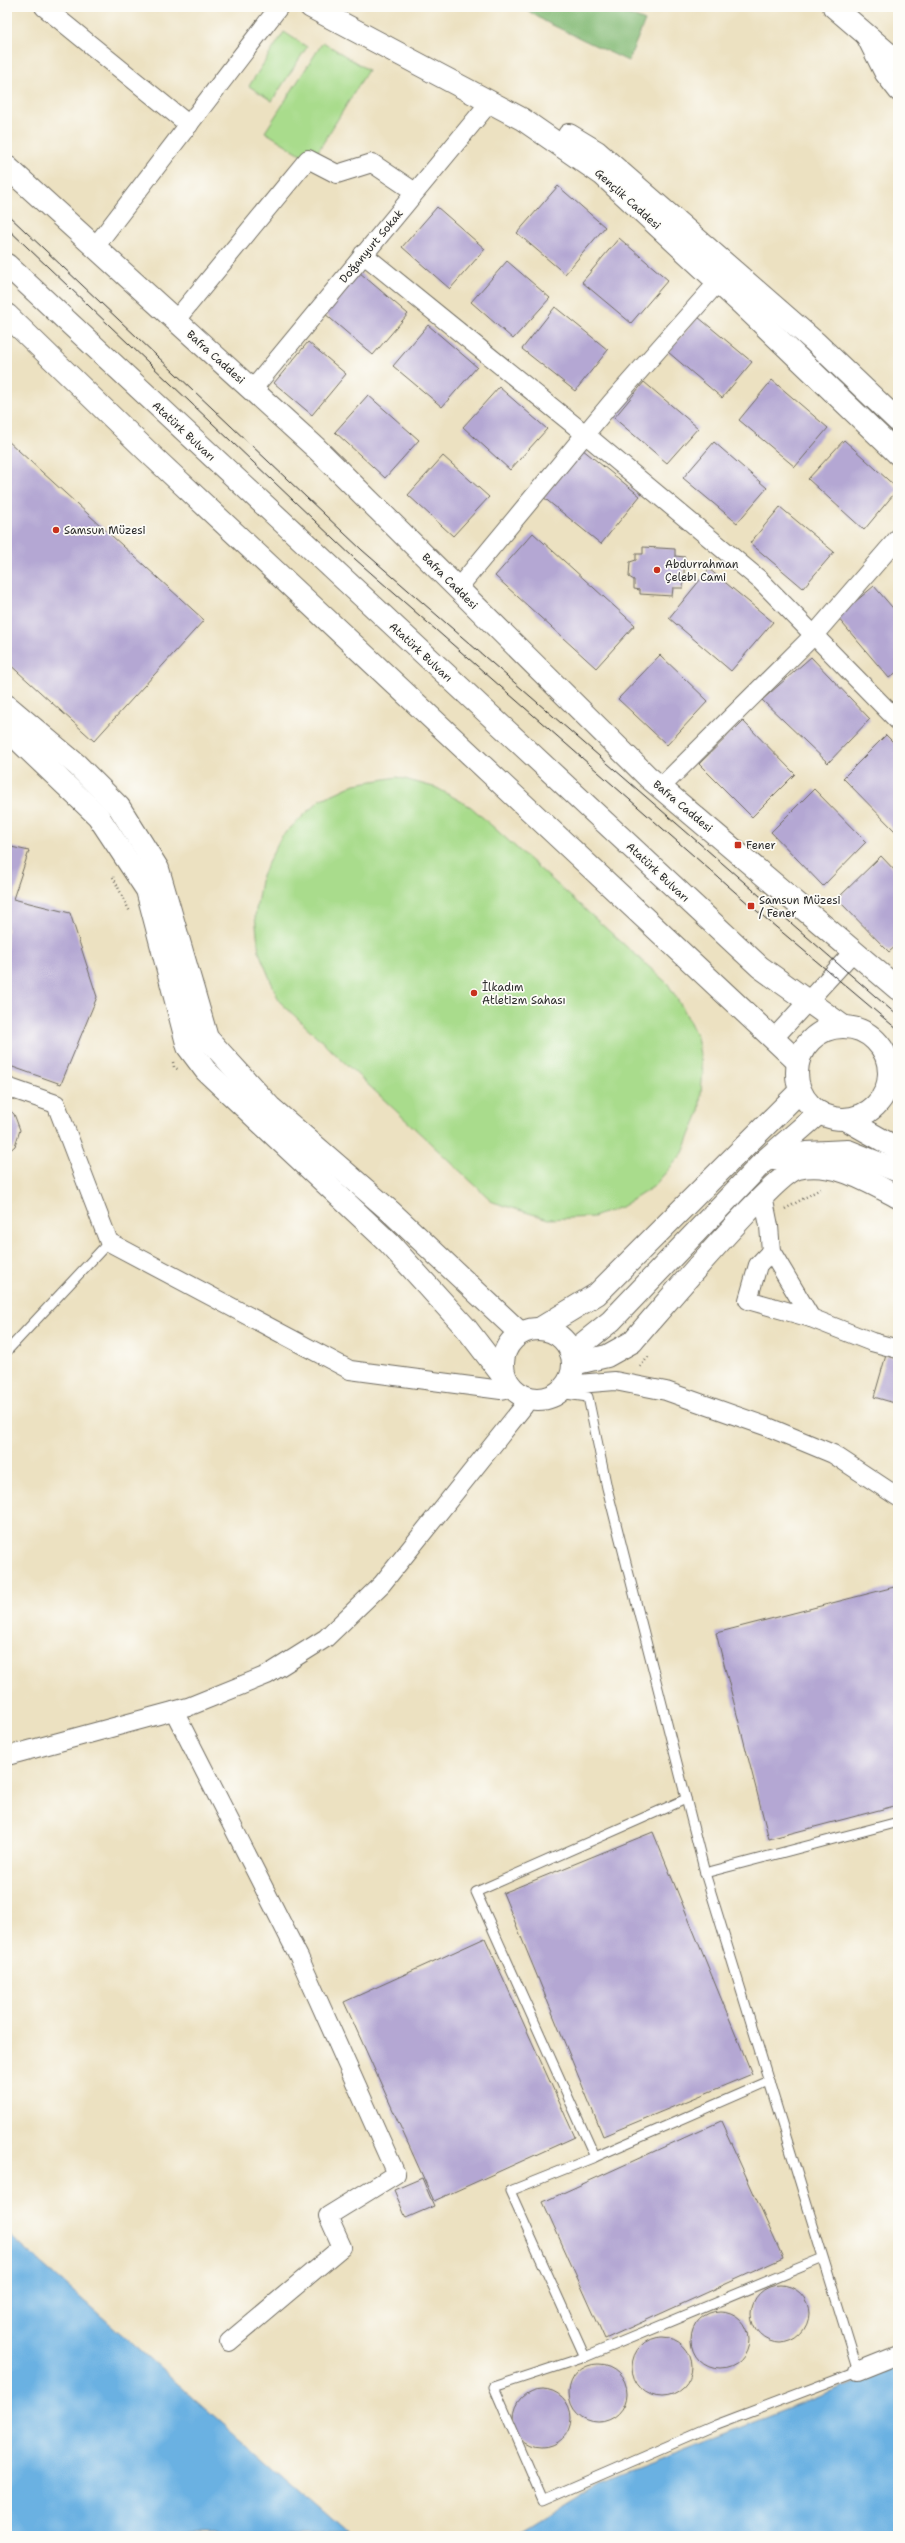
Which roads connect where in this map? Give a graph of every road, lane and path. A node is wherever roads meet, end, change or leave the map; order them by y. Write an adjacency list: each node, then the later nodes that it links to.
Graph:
1 (44, 7): 10 (street)
2 (279, 7): 10 (street)
3 (310, 7): 9 (main road, Gençlik Caddesi)
4 (335, 7): 20 (main road, Gençlik Caddesi)
5 (834, 7): 6 (main road)
6 (864, 34): 7 (main road); 8 (street)
7 (898, 62)
8 (898, 92)
9 (490, 102): 12 (street, Doğanyurt Sokak); 16 (main road, Gençlik Caddesi)
10 (189, 125): 13 (street)
11 (7, 167): 13 (main road, Bafra Caddesi)
12 (415, 192): 14 (street, Doğanyurt Sokak); 18 (street)
13 (94, 248): 18 (main road, Bafra Caddesi)
14 (363, 254): 19 (street, Doğanyurt Sokak); 21 (street)
15 (7, 265): 32 (main road, Atatürk Bulvarı)
16 (718, 282): 21 (street); 22 (main road, Gençlik Caddesi)
17 (7, 315): 34 (main road)
18 (175, 321): 19 (main road, Bafra Caddesi)
19 (252, 390): 24 (main road, Bafra Caddesi)
20 (898, 421)
21 (585, 434): 24 (street); 25 (street)
22 (898, 454)
23 (898, 538): 25 (street)
24 (458, 588): 29 (main road, Bafra Caddesi)
25 (814, 635): 27 (street); 29 (street)
26 (7, 706): 50 (main road)
27 (898, 721)
28 (7, 729): 54 (main road)
29 (661, 787): 30 (main road, Bafra Caddesi)
30 (853, 952): 31 (main road, Bafra Caddesi); 32 (street)
31 (898, 989)
32 (808, 1001): 33 (main road, Atatürk Bulvarı); 34 (street)
33 (844, 1026): 35 (main road, Atatürk Bulvarı); 36 (main road, Atatürk Bulvarı)
34 (774, 1038): 35 (main road)
35 (798, 1062): 38 (main road, Atatürk Bulvarı)
36 (893, 1067): 40 (main road, Atatürk Bulvarı)
37 (7, 1087): 46 (street)
38 (800, 1091): 39 (main road, Atatürk Bulvarı); 49 (main road)
39 (819, 1113): 40 (main road, Atatürk Bulvarı); 42 (main road)
40 (848, 1120): 41 (main road, Atatürk Bulvarı)
41 (898, 1149)
42 (764, 1160): 43 (main road); 53 (main road)
43 (898, 1171)
44 (763, 1196): 45 (main road); 47 (street); 53 (main road)
45 (898, 1197)
46 (109, 1242): 52 (lane); 54 (street)
47 (771, 1251): 48 (street); 48 (street)
48 (811, 1318): 51 (street)
49 (541, 1328): 50 (main road); 53 (main road)
50 (520, 1333): 54 (main road)
51 (898, 1349)
52 (7, 1351)
53 (572, 1358): 55 (main road)
54 (513, 1388): 55 (main road); 57 (street)
55 (562, 1389): 56 (street); 59 (lane)
56 (898, 1497)
57 (174, 1711): 58 (street); 65 (street)
58 (7, 1756)
59 (686, 1799): 61 (lane); 63 (lane)
60 (898, 1822): 61 (lane)
61 (705, 1873): 62 (lane)
62 (769, 2081): 63 (lane); 64 (lane)
63 (595, 2157): 67 (lane)
64 (823, 2258): 67 (lane); 68 (lane)
65 (229, 2342)
66 (898, 2355): 68 (street)
67 (585, 2357): 68 (lane)
68 (858, 2371)

